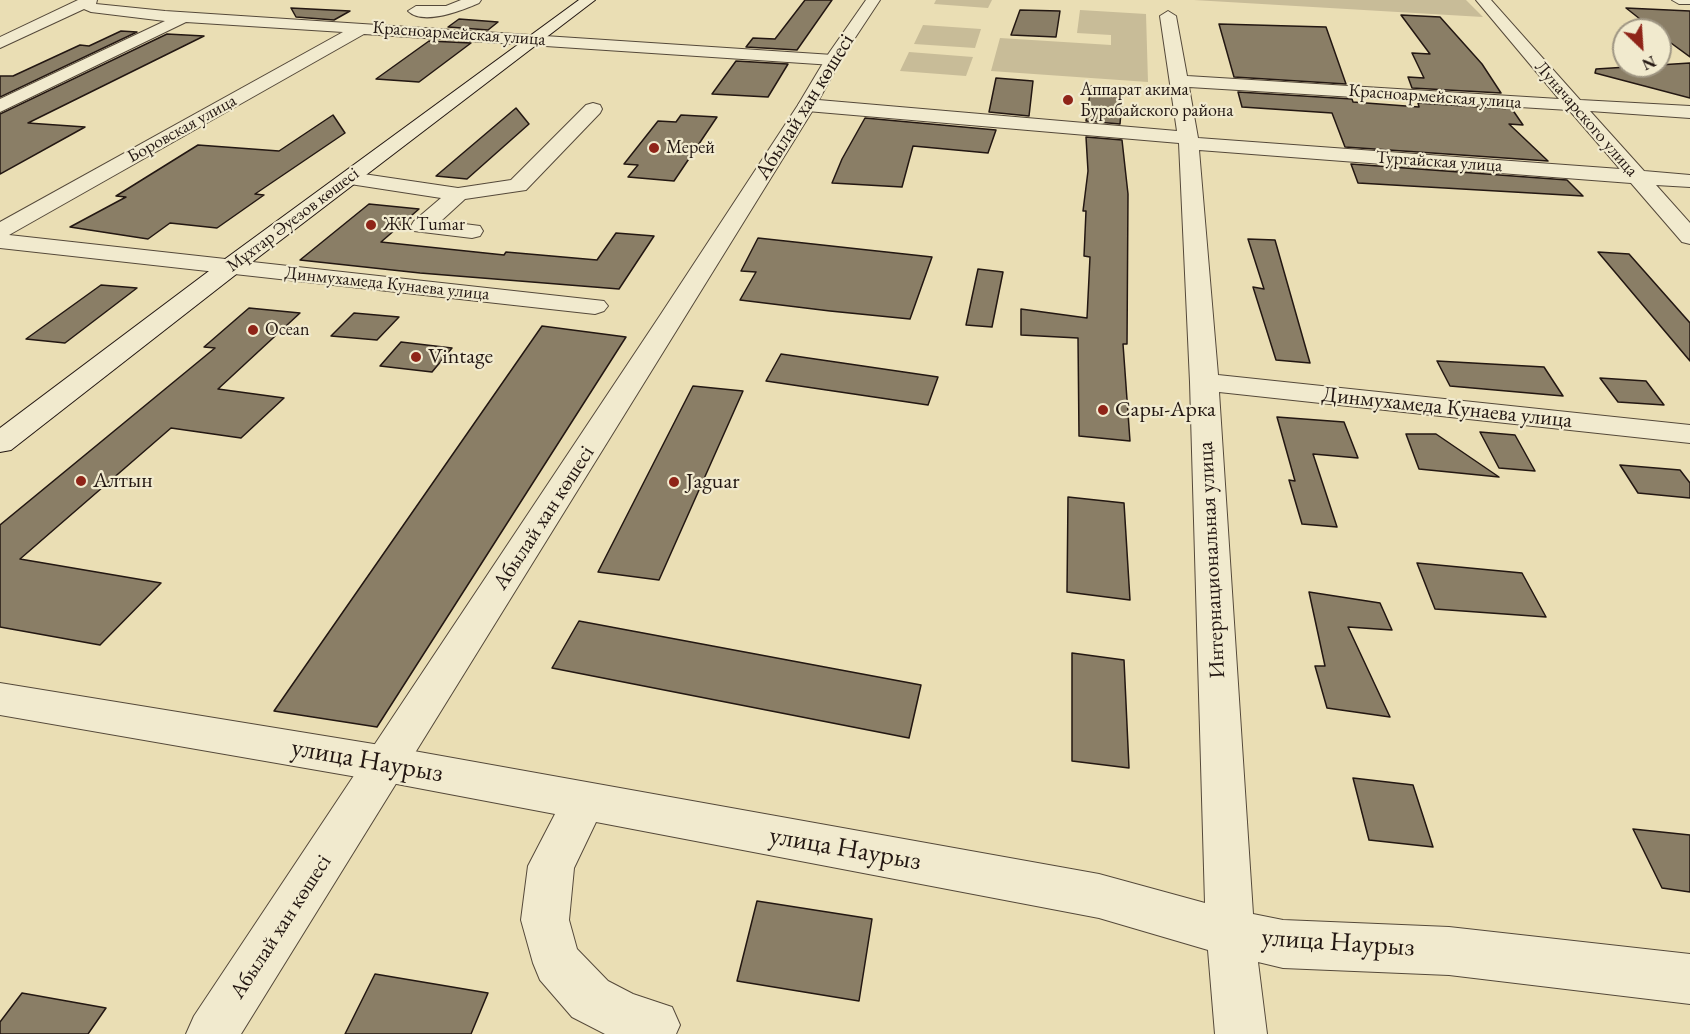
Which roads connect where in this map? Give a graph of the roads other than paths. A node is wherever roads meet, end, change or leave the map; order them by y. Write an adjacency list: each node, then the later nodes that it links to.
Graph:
1 (474, 0): 9 (street)
2 (588, 0): 13 (street, Мұхтар Әуезов көшесі)
3 (873, 0): 15 (street, Абылай хан көшесі)
4 (1484, 0): 19 (street, Луначарского улица)
5 (1679, 0): 6 (street)
6 (1690, 0)
7 (89, 1): 10 (street, Красноармейская улица); 14 (street)
8 (213, 4): 10 (street)
9 (416, 11)
10 (186, 16): 12 (street, Красноармейская улица); 18 (street)
11 (1168, 16): 16 (street, Интернациональная улица)
12 (363, 28): 13 (street, Красноармейская улица); 27 (street, Боровская улица)
13 (537, 39): 15 (street, Красноармейская улица); 24 (street, Мұхтар Әуезов көшесі)
14 (0, 43)
15 (833, 60): 17 (street, Абылай хан көшесі)
16 (1180, 81): 19 (street, Красноармейская улица); 22 (street, Интернациональная улица)
17 (807, 105): 22 (street, Тургайская улица); 37 (street, Абылай хан көшесі)
18 (0, 106)
19 (1576, 106): 21 (street, Красноармейская улица); 23 (street, Луначарского улица)
20 (593, 110): 26 (street)
21 (1690, 112)
22 (1188, 141): 23 (street, Тургайская улица); 33 (street, Интернациональная улица)
23 (1636, 177): 25 (street, Тургайская улица); 29 (street, Луначарского улица)
24 (350, 178): 26 (street); 31 (street, Мұхтар Әуезов көшесі)
25 (1690, 181)
26 (458, 194): 28 (street)
27 (0, 231)
28 (472, 231)
29 (1690, 237)
30 (0, 241): 31 (street, Динмухамеда Кунаева улица)
31 (230, 267): 32 (street, Динмухамеда Кунаева улица); 35 (street, Мұхтар Әуезов көшесі)
32 (595, 306)
33 (1204, 382): 34 (street, Динмухамеда Кунаева улица); 39 (street, Интернациональная улица)
34 (1690, 434)
35 (0, 443)
36 (0, 699): 37 (street, улица Наурыз)
37 (386, 764): 38 (street, улица Наурыз); 42 (street, Абылай хан көшесі)
38 (585, 801): 39 (street, улица Наурыз); 41 (street)
39 (1230, 933): 40 (street, улица Наурыз); 43 (street, Интернациональная улица)
40 (1690, 979)
41 (654, 1025)
42 (212, 1034)
43 (1241, 1034)

